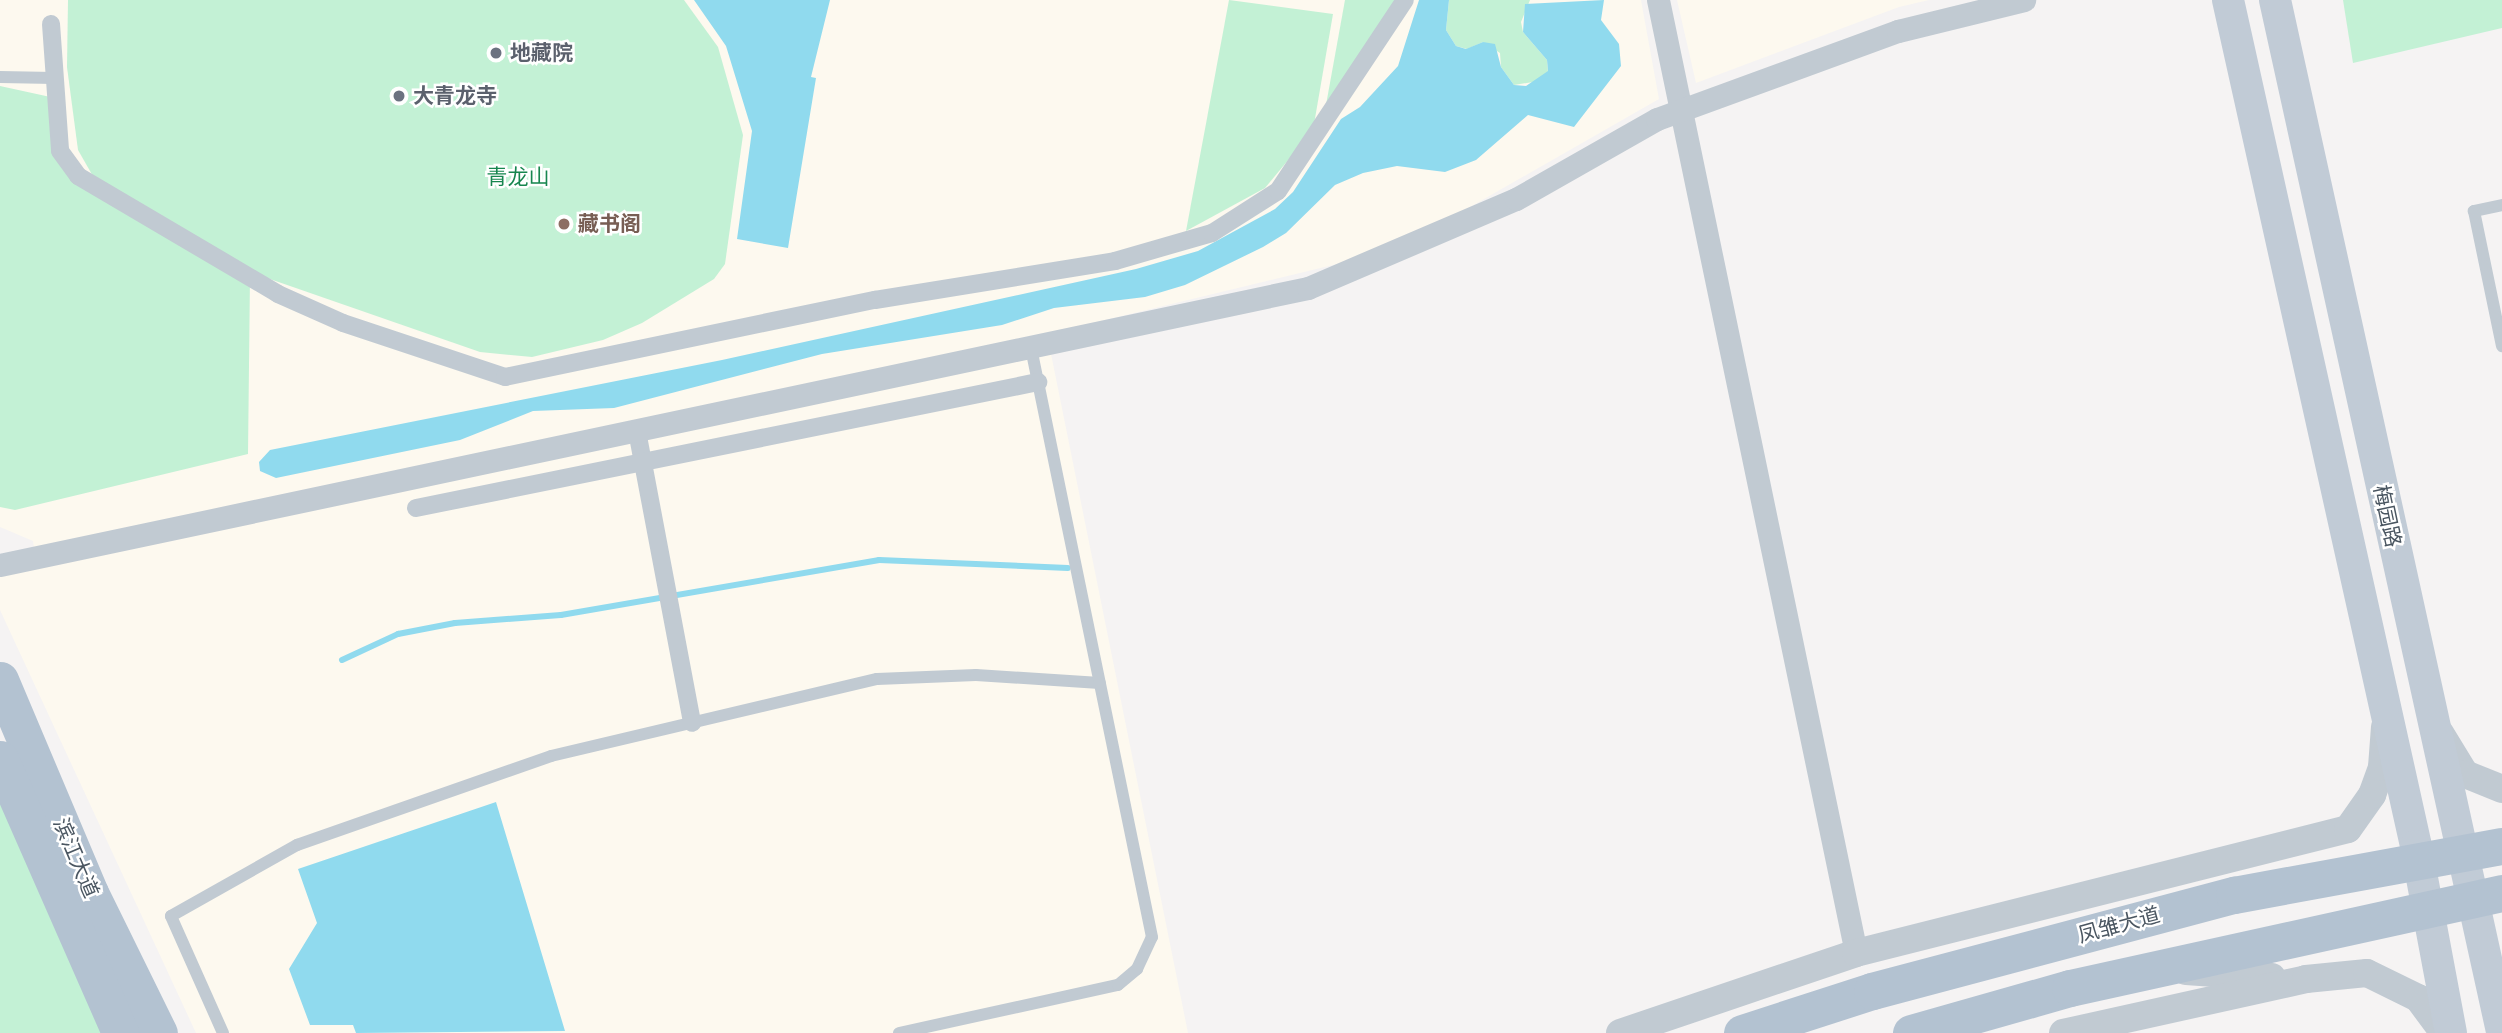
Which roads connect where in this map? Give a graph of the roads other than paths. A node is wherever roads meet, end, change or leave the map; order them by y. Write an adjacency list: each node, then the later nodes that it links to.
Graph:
1 (1405, 0): 8 (street)
2 (1658, 0): 9 (street)
3 (2024, 0): 9 (street)
4 (2228, 0): 21 (main road, 梅园路)
5 (2274, 0): 20 (main road, 梅园路)
6 (51, 24): 8 (street)
7 (0, 78): 8 (lane)
8 (54, 78)
9 (1682, 110): 12 (street); 32 (street)
10 (2502, 205): 11 (lane)
11 (2502, 346)
12 (1031, 348): 13 (lane); 14 (street)
13 (1038, 382): 15 (street); 19 (lane)
14 (637, 431): 15 (street); 17 (street)
15 (642, 462): 16 (street); 22 (street)
16 (416, 508)
17 (0, 565)
18 (0, 680): 37 (main road, 滨江大道)
19 (1100, 683): 22 (lane); 39 (lane)
20 (2428, 704): 24 (street); 26 (main road, 梅园路)
21 (2386, 710): 27 (main road, 梅园路); 28 (street)
22 (692, 723): 38 (lane)
23 (0, 759): 36 (main road, 滨江大道)
24 (2502, 789)
25 (2502, 846): 26 (main road, 凤雏大道)
26 (2462, 855): 27 (main road, 凤雏大道); 30 (main road, 梅园路)
27 (2419, 862): 29 (main road, 凤雏大道); 31 (main road, 梅园路)
28 (2169, 874): 29 (street); 32 (street)
29 (2300, 884): 41 (main road, 凤雏大道)
30 (2487, 896): 31 (main road); 35 (main road, 梅园路)
31 (2427, 907): 33 (main road); 45 (main road, 梅园路)
32 (1856, 953): 40 (street)
33 (2156, 968): 34 (street); 42 (main road)
34 (2306, 979): 43 (street); 44 (street)
35 (2501, 1019)
36 (120, 1033)
37 (159, 1033)
38 (223, 1033)
39 (899, 1033)
40 (1620, 1033)
41 (1742, 1033)
42 (1911, 1033)
43 (2063, 1033)
44 (2444, 1033)
45 (2451, 1033)

